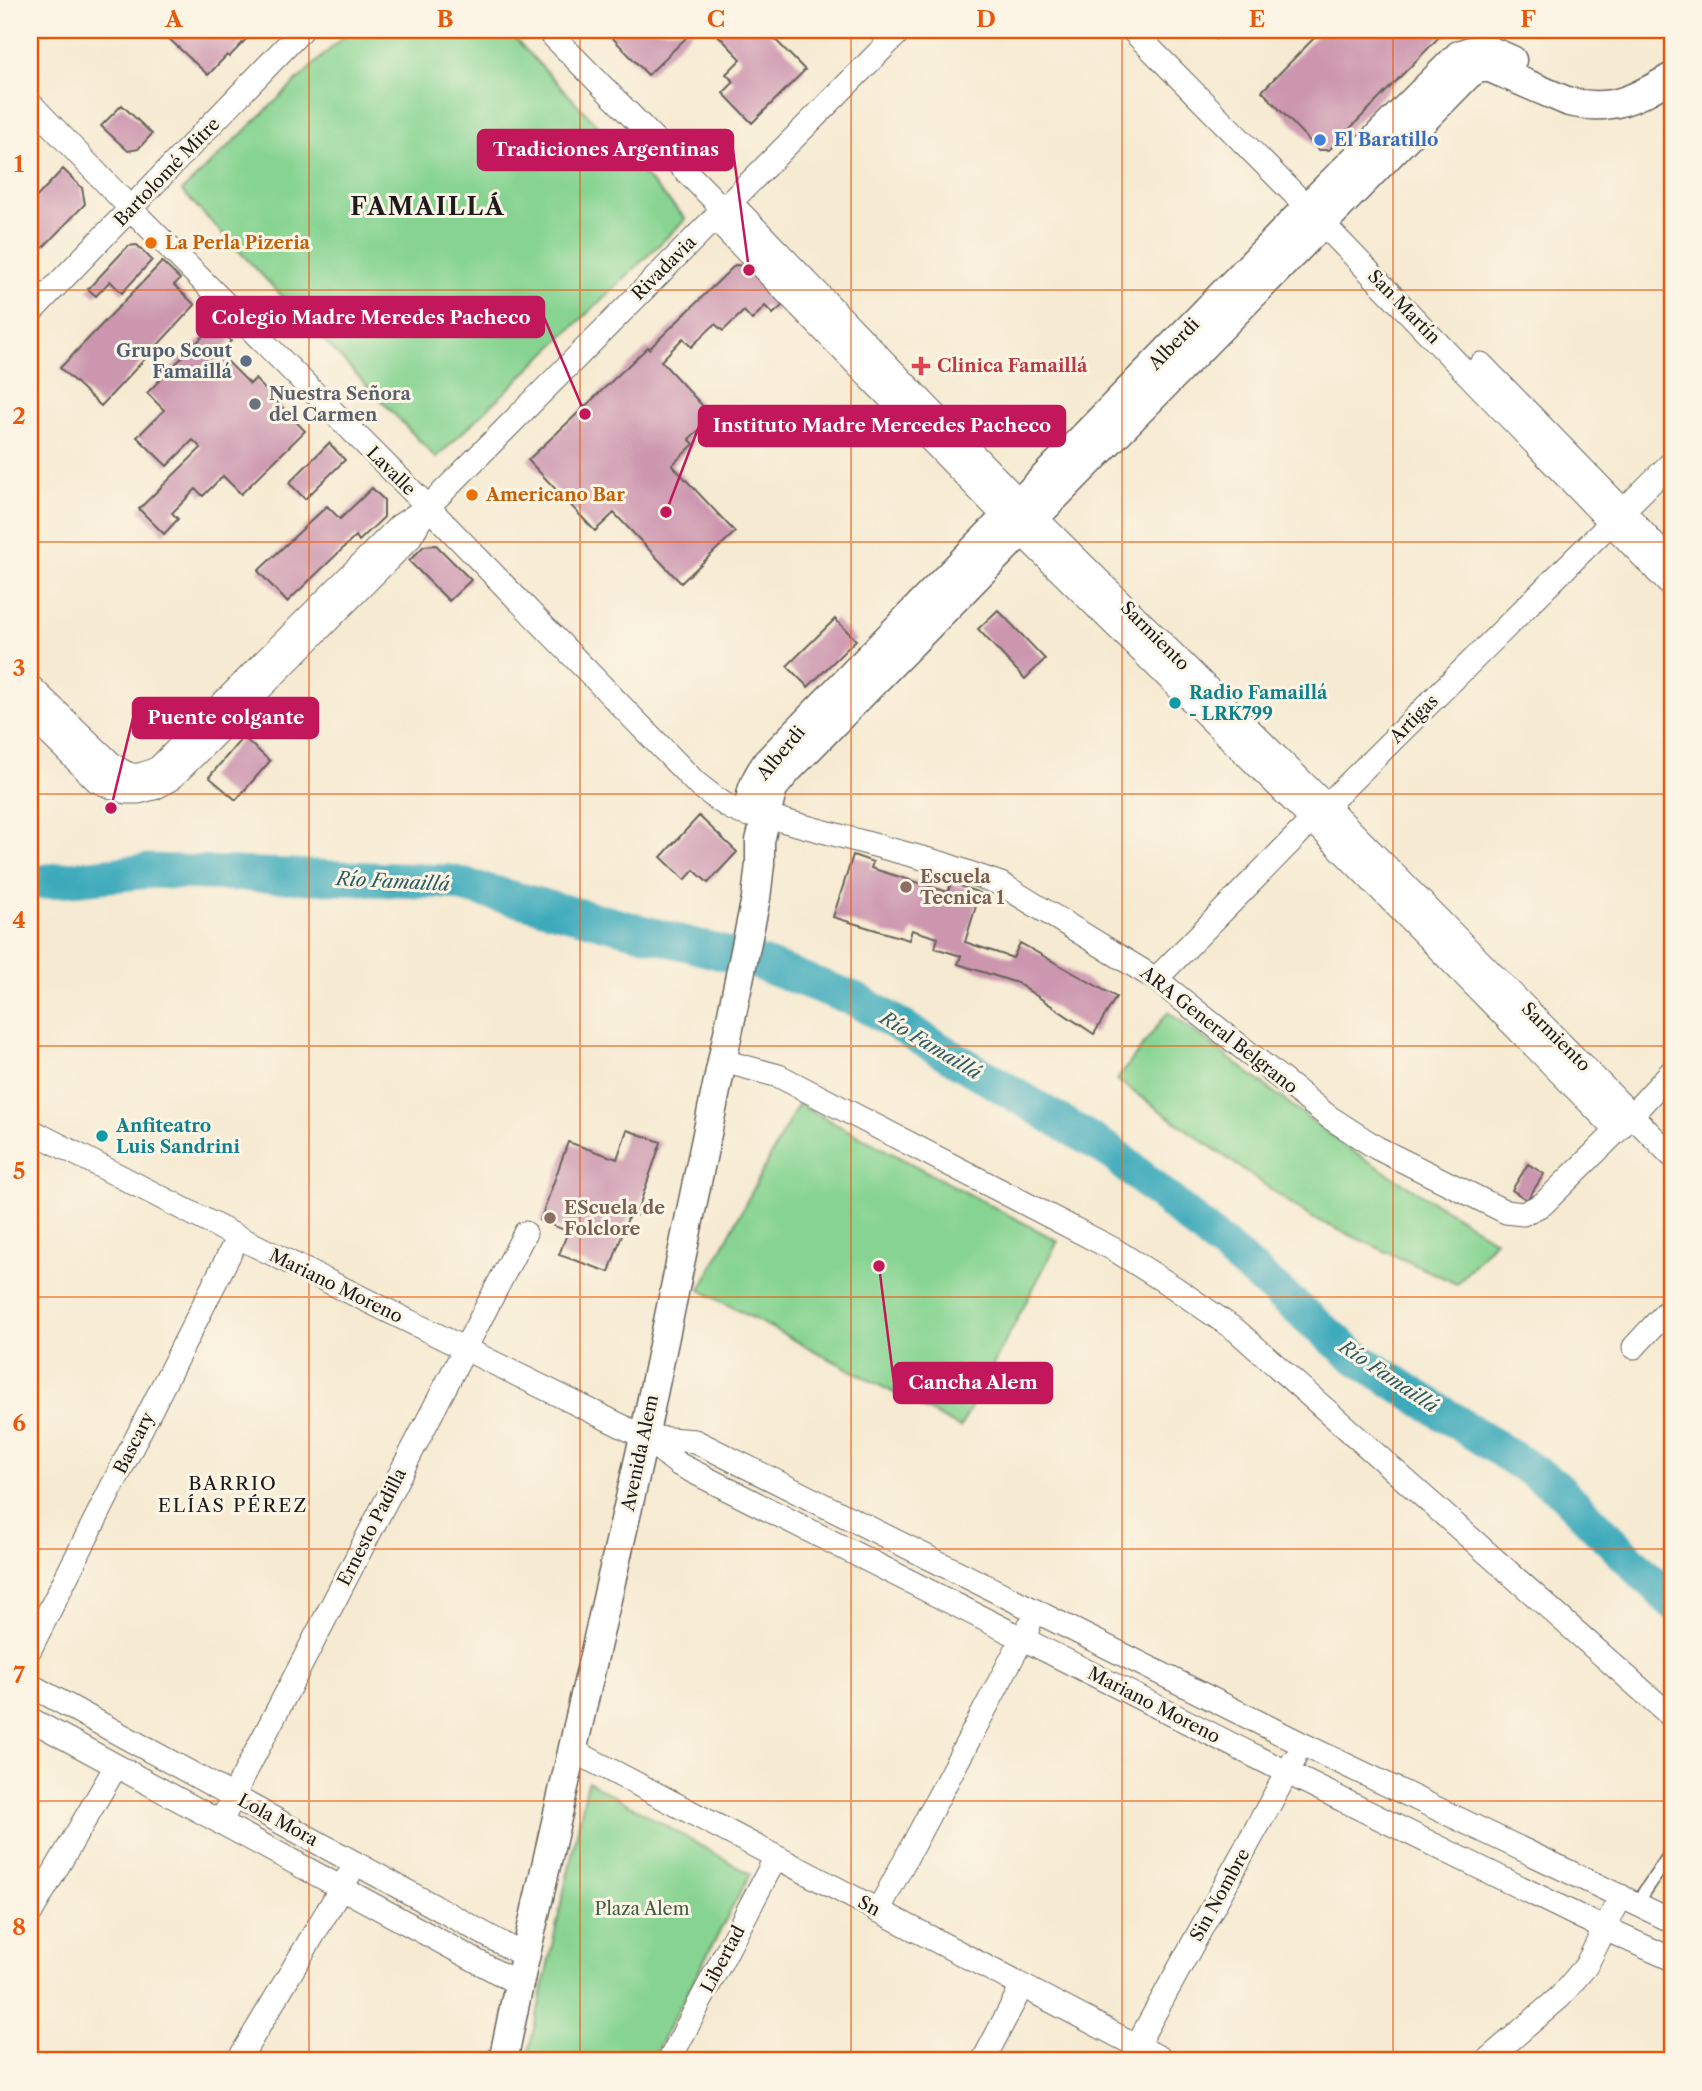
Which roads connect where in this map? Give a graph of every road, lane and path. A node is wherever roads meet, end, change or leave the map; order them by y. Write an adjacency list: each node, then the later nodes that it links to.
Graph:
1 (302, 30): 11 (street, Bartolomé Mitre)
2 (547, 30): 10 (street, Sarmiento)
3 (879, 30): 10 (street, Rivadavia)
4 (901, 30): 10 (street, Rivadavia)
5 (1132, 30): 12 (street, San Martín)
6 (1153, 30): 12 (street, San Martín)
7 (1672, 57): 12 (street, Alberdi)
8 (1672, 77): 12 (street, Alberdi)
9 (30, 103): 11 (street, Lavalle)
10 (720, 207): 15 (street, Rivadavia); 16 (street, Sarmiento)
11 (131, 209): 13 (street, Bartolomé Mitre); 15 (street, Lavalle)
12 (1320, 210): 16 (street, Alberdi); 17 (street, San Martín)
13 (30, 313)
14 (1672, 462): 17 (street, Artigas)
15 (428, 507): 22 (street, Rivadavia); 24 (street, Lavalle)
16 (1020, 517): 23 (street, Sarmiento); 24 (street, Alberdi)
17 (1618, 517): 18 (street, San Martín); 19 (street, San Martín); 23 (street, Artigas)
18 (1672, 564)
19 (1672, 587)
20 (30, 686): 22 (street)
21 (30, 715): 22 (street)
22 (138, 784)
23 (1319, 813): 25 (street, Artigas); 28 (street, Sarmiento); 30 (street, Sarmiento)
24 (759, 825): 25 (street, ARA General Belgrano); 26 (street, Avenida Alem)
25 (1156, 979): 30 (street, ARA General Belgrano)
26 (724, 1053): 37 (street, Avenida Alem); 42 (street)
27 (1672, 1071): 28 (street, ARA General Belgrano)
28 (1633, 1114): 30 (street, ARA General Belgrano); 31 (street, Sarmiento)
29 (30, 1130): 33 (street, Mariano Moreno)
30 (1616, 1131)
31 (1672, 1156)
32 (525, 1233): 36 (street, Ernesto Padilla)
33 (238, 1237): 36 (street, Mariano Moreno); 40 (street, Bascary)
34 (1672, 1306): 35 (street)
35 (1634, 1348)
36 (464, 1350): 37 (street, Mariano Moreno); 48 (street, Ernesto Padilla)
37 (644, 1437): 38 (street, Mariano Moreno); 39 (street, Mariano Moreno); 45 (street, Avenida Alem)
38 (1036, 1612): 39 (street); 44 (street, Mariano Moreno)
39 (1023, 1638): 47 (street, Mariano Moreno); 55 (street)
40 (30, 1649)
41 (30, 1685): 48 (street, Lola Mora)
42 (1672, 1717)
43 (30, 1719): 46 (street, Lola Mora)
44 (1302, 1744): 47 (street, Sin Nombre); 54 (street, Mariano Moreno)
45 (572, 1750): 51 (street, Sn); 59 (street, Avenida Alem)
46 (117, 1766): 49 (street, Lola Mora); 56 (street)
47 (1288, 1773): 58 (street, Mariano Moreno); 63 (street, Sin Nombre)
48 (233, 1796): 49 (street, Ernesto Padilla); 52 (street, Lola Mora)
49 (221, 1823): 53 (street, Lola Mora)
50 (1672, 1851): 54 (lane)
51 (776, 1857): 55 (street, Sn); 66 (street, Libertad)
52 (357, 1864): 53 (street); 59 (street, Lola Mora)
53 (341, 1888): 61 (street, Lola Mora); 64 (street)
54 (1629, 1899): 57 (street, Mariano Moreno); 58 (street)
55 (878, 1911): 62 (street, Sn)
56 (30, 1914)
57 (1672, 1921)
58 (1605, 1929): 60 (street, Mariano Moreno); 69 (street)
59 (526, 1956): 61 (street, Avenida Alem)
60 (1672, 1959)
61 (519, 1984): 65 (street, Avenida Alem)
62 (1021, 1986): 63 (street, Sn); 67 (street)
63 (1137, 2045): 68 (street, Sn)
64 (239, 2061)
65 (503, 2061)
66 (669, 2061)
67 (983, 2061)
68 (1166, 2061)
69 (1486, 2061)

